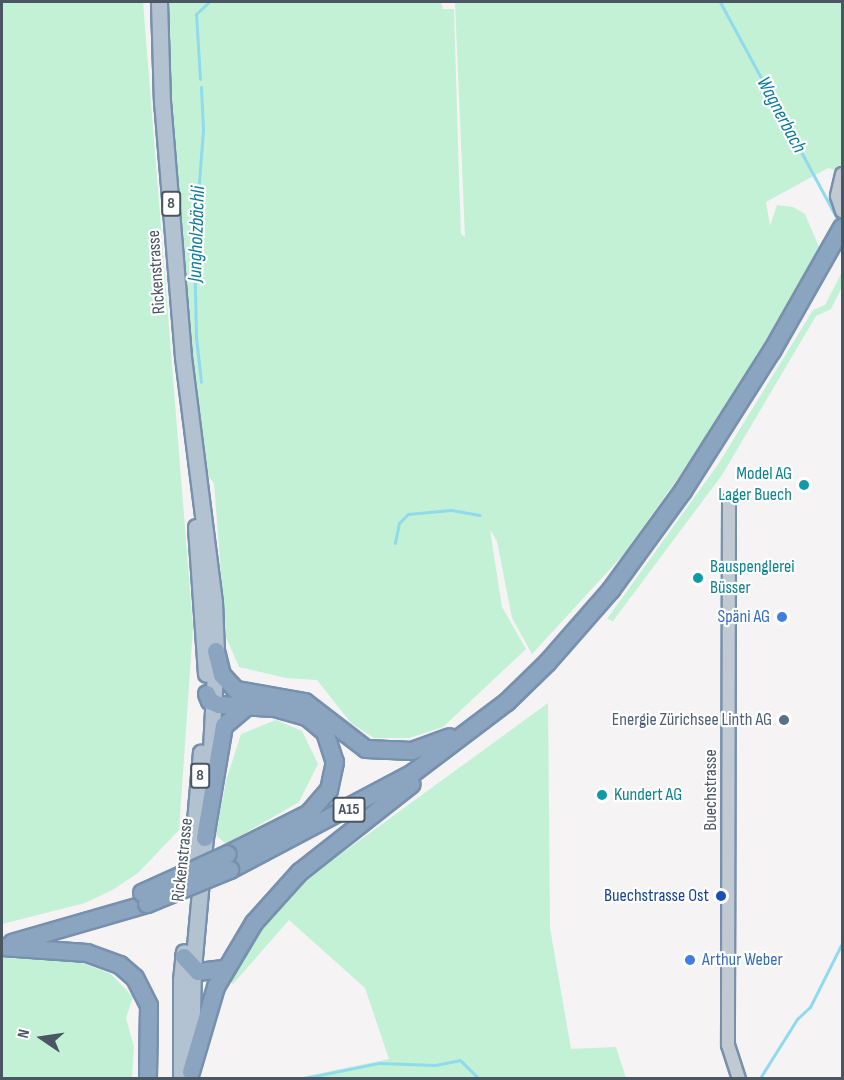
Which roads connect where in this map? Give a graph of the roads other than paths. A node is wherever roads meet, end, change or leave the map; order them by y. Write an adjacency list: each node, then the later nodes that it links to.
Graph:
1 (159, 2): 6 (main road, Rickenstrasse / 8)
2 (843, 174): 3 (street)
3 (843, 211)
4 (843, 228): 11 (highway, A15)
5 (729, 500): 20 (street, Buechstrasse)
6 (199, 504): 7 (main road, Rickenstrasse / 8); 9 (main road, Rickenstrasse / 8)
7 (216, 651): 8 (highway); 9 (main road, Rickenstrasse / 8)
8 (259, 695): 9 (highway); 11 (highway)
9 (210, 701): 10 (highway); 13 (main road, Rickenstrasse / 8); 16 (main road, Rickenstrasse / 8)
10 (248, 708): 13 (highway); 14 (highway)
11 (488, 717): 12 (highway, A15)
12 (461, 738): 14 (highway, A15); 17 (highway)
13 (205, 838): 16 (main road, Rickenstrasse / 8)
14 (229, 862): 15 (highway, A15, bridge)
15 (2, 946): 19 (highway)
16 (188, 962): 17 (highway); 18 (main road, Rickenstrasse / 8)
17 (224, 969): 18 (highway)
18 (188, 1076)
19 (148, 1078)
20 (739, 1078)

